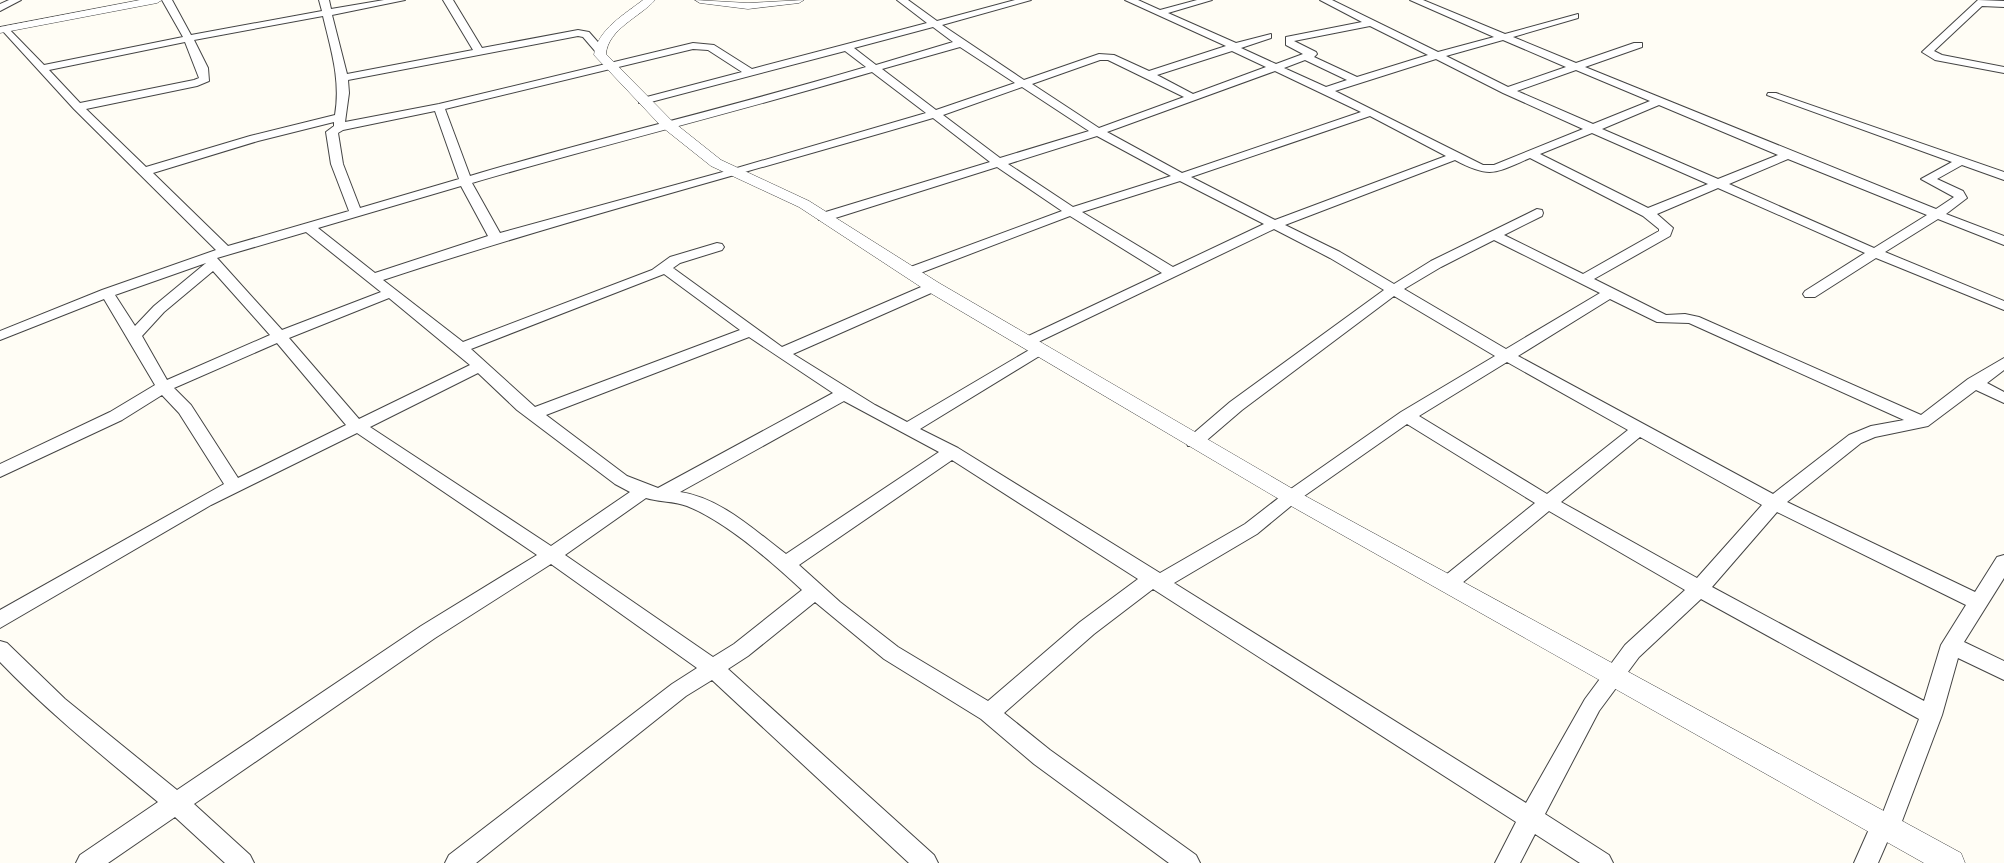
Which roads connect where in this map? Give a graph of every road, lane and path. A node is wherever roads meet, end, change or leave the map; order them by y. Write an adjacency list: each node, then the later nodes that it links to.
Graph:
1 (16, 0): 19 (street)
2 (157, 0): 17 (street)
3 (167, 0): 28 (street)
4 (324, 0): 20 (street)
5 (400, 0): 20 (street)
6 (448, 0): 34 (street)
7 (650, 0): 33 (street)
8 (700, 0): 9 (street)
9 (799, 0)
10 (902, 0): 23 (street)
11 (1026, 0): 23 (street)
12 (1130, 0): 21 (street)
13 (1207, 0): 21 (street)
14 (1324, 0): 24 (street)
15 (1415, 0): 27 (street)
16 (1982, 1): 18 (street); 42 (street)
17 (137, 2): 25 (street)
18 (2004, 4)
19 (0, 8)
20 (328, 12): 28 (street); 45 (street)
21 (1159, 13): 31 (street)
22 (1575, 16): 27 (street)
23 (935, 24): 29 (street); 32 (street)
24 (1368, 24): 35 (street); 36 (street)
25 (2, 30): 38 (street)
26 (1268, 36): 31 (street)
27 (1505, 38): 36 (street); 40 (street)
28 (189, 39): 38 (street); 54 (street)
29 (961, 44): 41 (street); 47 (street)
30 (1638, 45): 40 (street)
31 (1233, 47): 39 (street); 44 (street)
32 (847, 48): 41 (street); 43 (street)
33 (599, 49): 34 (street); 37 (street)
34 (478, 50): 45 (street)
35 (1306, 57): 39 (street); 46 (street)
36 (1436, 57): 46 (street); 49 (street)
37 (612, 66): 43 (street); 52 (street); 55 (street)
38 (43, 68): 54 (street)
39 (1276, 68): 48 (street); 51 (street)
40 (1577, 68): 49 (street); 53 (street)
41 (876, 69): 57 (street); 59 (street)
42 (2004, 70)
43 (751, 73): 52 (street)
44 (1148, 75): 47 (street); 51 (street)
45 (343, 78): 58 (street)
46 (1356, 80): 48 (street)
47 (1023, 85): 57 (street); 61 (street)
48 (1324, 91): 56 (street)
49 (1507, 92): 60 (street)
50 (1772, 95): 65 (street)
51 (1192, 97): 61 (street)
52 (643, 101): 59 (street)
53 (1659, 101): 60 (street); 63 (street)
54 (78, 107): 67 (street)
55 (439, 107): 58 (street); 71 (street)
56 (1371, 112): 64 (street); 70 (street)
57 (936, 114): 66 (street); 68 (street)
58 (339, 122): 67 (street); 74 (street)
59 (667, 124): 68 (street); 71 (street)
60 (1593, 129): 62 (street); 72 (street)
61 (1098, 132): 66 (street); 70 (street)
62 (1531, 154): 64 (street); 76 (street)
63 (1788, 155): 72 (street); 77 (street)
64 (1456, 156): 79 (street)
65 (1962, 161): 69 (street); 77 (street)
66 (1000, 163): 73 (street); 78 (street)
67 (144, 172): 86 (street)
68 (734, 173): 78 (street); 82 (street)
69 (2004, 176)
70 (1181, 177): 73 (street); 79 (street)
71 (466, 181): 74 (street); 82 (street)
72 (1719, 184): 76 (street); 85 (street)
73 (1072, 211): 88 (street); 89 (street)
74 (356, 213): 80 (street)
75 (1537, 213): 81 (street)
76 (1648, 213): 91 (street)
77 (1938, 215): 83 (street); 85 (street)
78 (824, 217): 88 (street)
79 (1275, 224): 89 (street); 93 (street)
80 (308, 227): 86 (street); 90 (street)
81 (1495, 235): 91 (street); 93 (street)
82 (496, 238): 90 (street)
83 (2004, 241)
84 (717, 247): 87 (street)
85 (1875, 253): 97 (street); 98 (street)
86 (216, 257): 95 (street); 101 (street); 102 (street)
87 (665, 268): 99 (street); 104 (street)
88 (910, 272): 92 (street)
89 (1172, 273): 103 (street)
90 (375, 278): 94 (street)
91 (1582, 280): 96 (street)
92 (933, 287): 103 (street); 105 (street)
93 (1393, 290): 106 (street); 119 (street)
94 (393, 292): 102 (street); 104 (street)
95 (107, 293): 100 (street); 101 (street)
96 (1610, 293): 106 (street); 115 (street)
97 (1810, 294)
98 (2004, 306)
99 (751, 331): 105 (street); 113 (street)
100 (0, 336)
101 (134, 336): 110 (street)
102 (278, 337): 110 (street); 116 (street)
103 (1034, 346): 117 (street); 119 (street)
104 (461, 348): 108 (street)
105 (781, 354): 111 (street)
106 (1505, 355): 114 (street); 118 (street)
107 (2004, 363): 109 (street)
108 (478, 367): 113 (street); 116 (street)
109 (1974, 383): 112 (street); 115 (street)
110 (164, 387): 121 (street); 122 (street)
111 (846, 393): 117 (street); 123 (street)
112 (2004, 398)
113 (533, 414): 123 (street)
114 (1407, 416): 124 (street); 125 (street)
115 (1922, 422): 126 (street)
116 (356, 425): 122 (street); 127 (street)
117 (907, 429): 120 (street)
118 (1638, 430): 125 (street); 126 (street)
119 (1194, 442): 124 (street)
120 (952, 452): 129 (street); 130 (street)
121 (0, 471)
122 (234, 486): 135 (street)
123 (651, 493): 127 (street); 129 (street)
124 (1291, 497): 130 (street); 131 (street)
125 (1549, 503): 131 (street); 132 (street)
126 (1773, 503): 132 (street); 134 (street)
127 (551, 555): 138 (street); 143 (street)
128 (2004, 562): 134 (street)
129 (786, 564): 133 (street)
130 (1157, 580): 141 (street); 144 (street)
131 (1449, 583): 140 (street)
132 (1700, 588): 140 (street); 142 (street)
133 (815, 591): 138 (street); 141 (street)
134 (1978, 602): 136 (street)
135 (0, 620)
136 (1951, 645): 139 (street); 142 (street)
137 (0, 649): 143 (street)
138 (713, 668): 148 (street); 149 (street)
139 (2004, 671)
140 (1615, 675): 144 (street); 145 (street)
141 (990, 713): 150 (street)
142 (1931, 716): 145 (street)
143 (176, 804): 146 (street); 147 (street)
144 (1529, 818): 151 (street); 152 (street)
145 (1885, 827): 153 (street); 154 (street)
146 (88, 863)
147 (242, 863)
148 (457, 863)
149 (926, 863)
150 (1188, 863)
151 (1507, 863)
152 (1601, 863)
153 (1866, 863)
154 (1951, 863)

